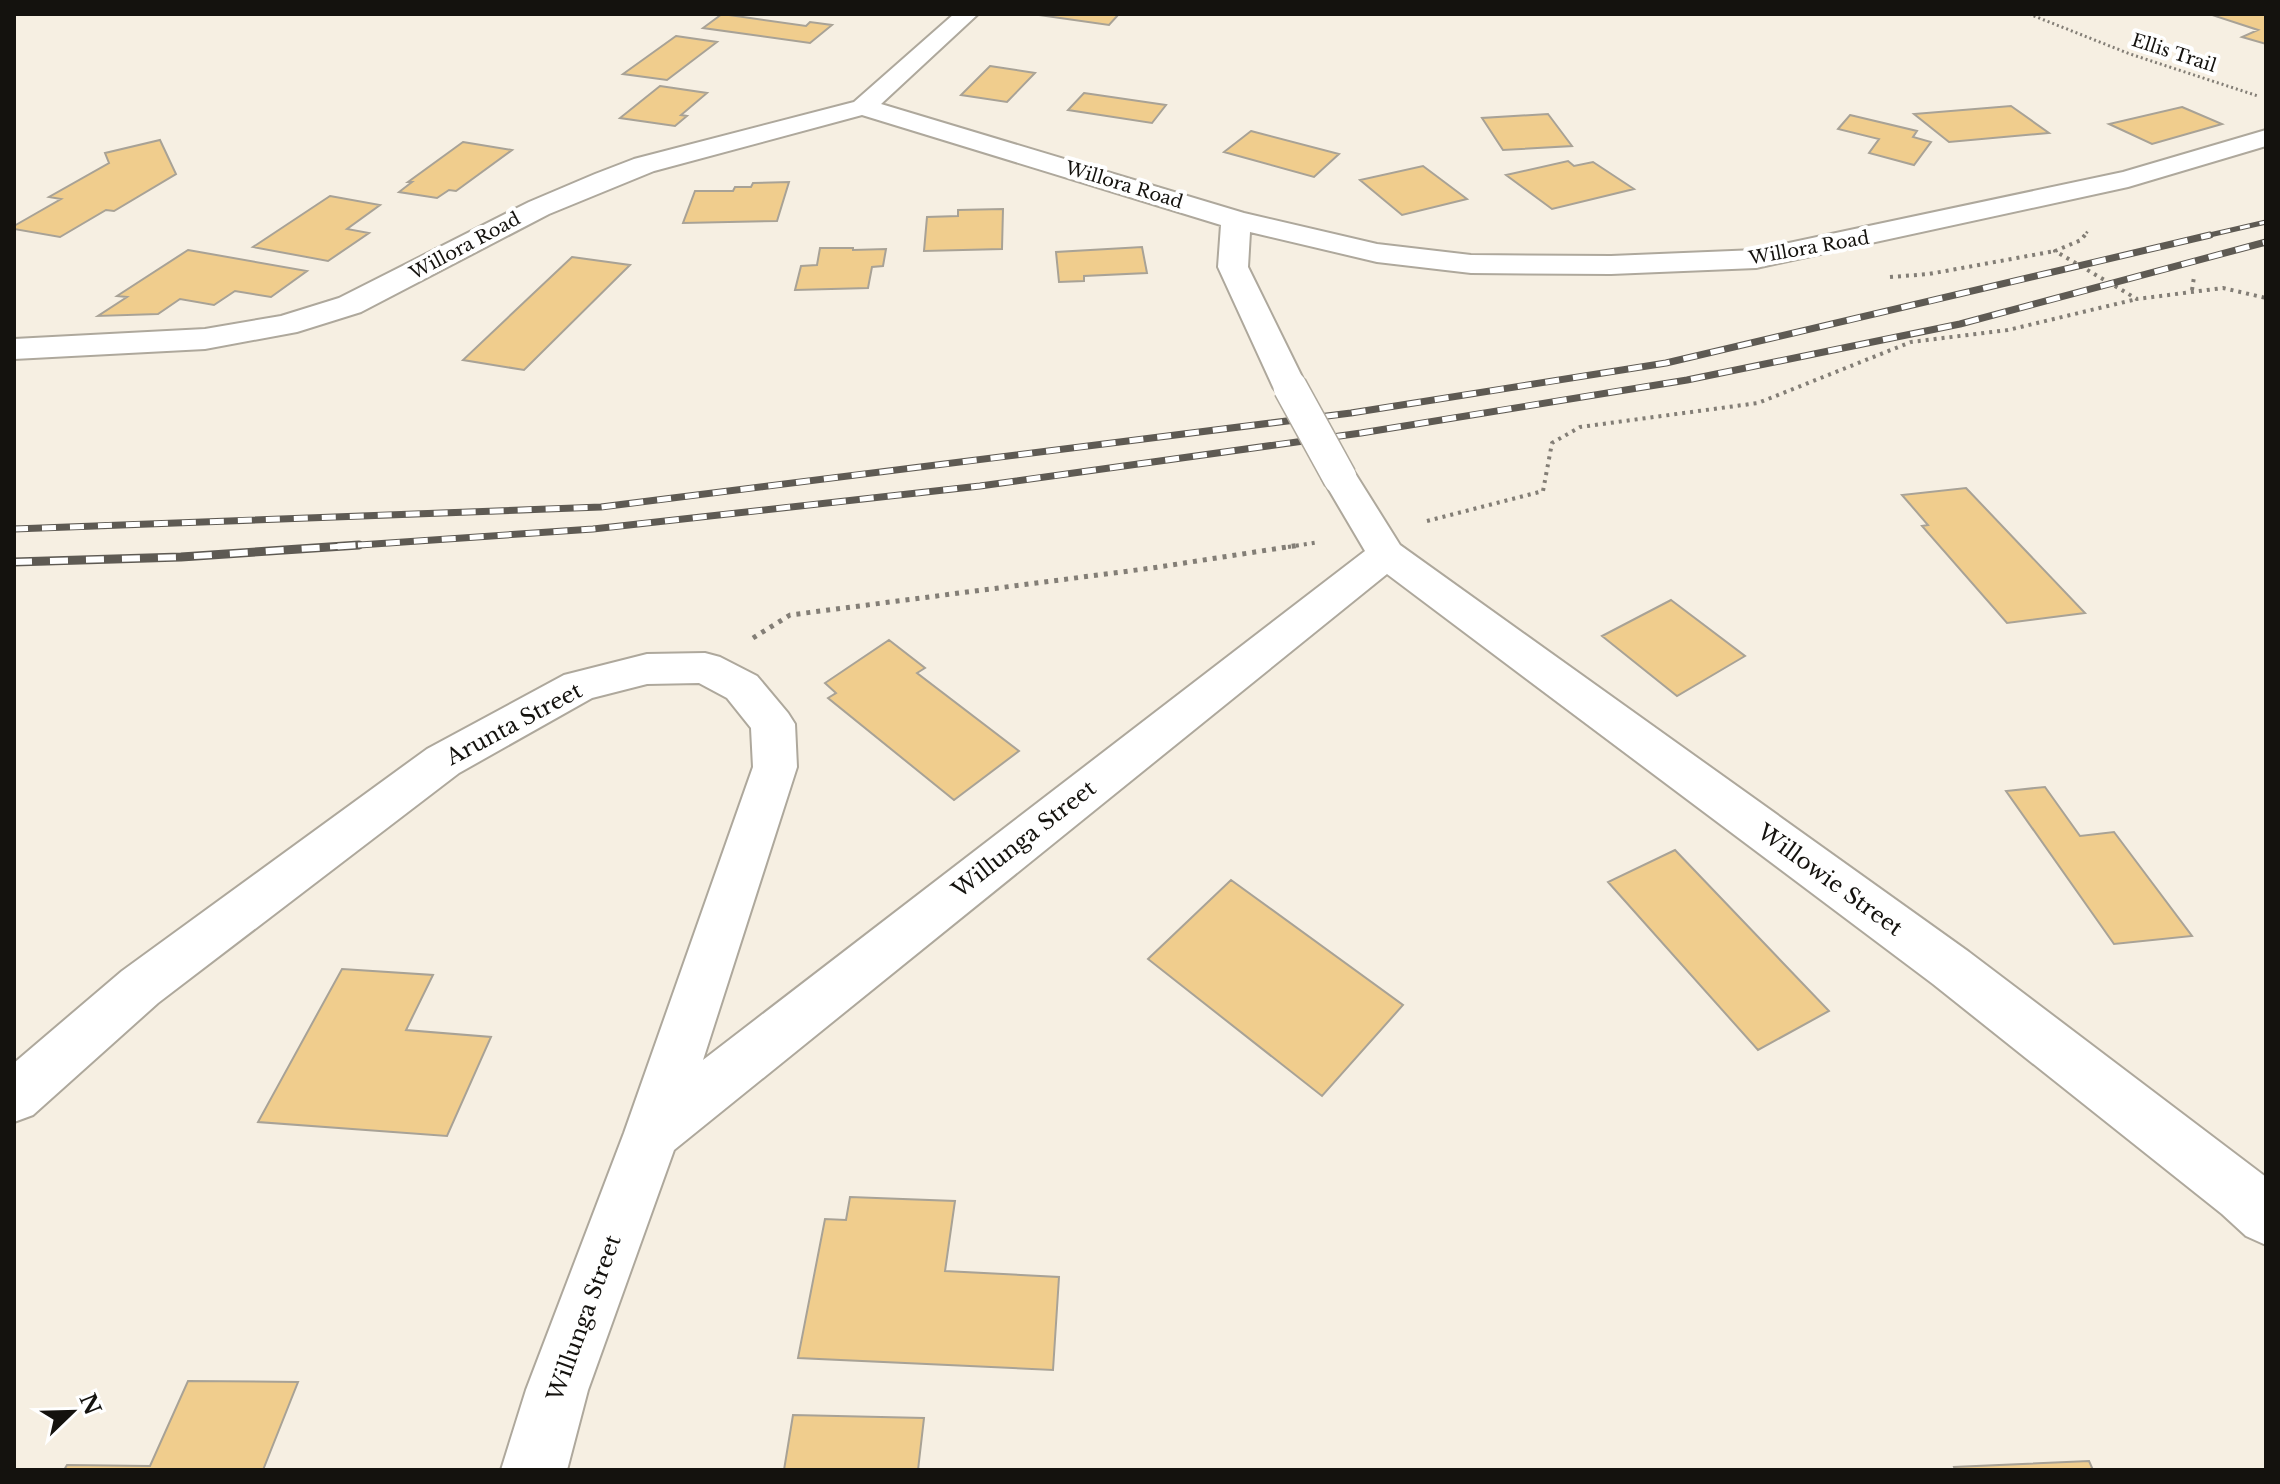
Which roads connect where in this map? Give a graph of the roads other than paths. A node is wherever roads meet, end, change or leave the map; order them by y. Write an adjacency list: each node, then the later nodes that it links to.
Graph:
1 (967, 14): 2 (street)
2 (863, 107): 4 (street, Willora Road); 5 (street, Willora Road)
3 (2266, 138): 4 (street, Willora Road)
4 (1236, 220): 6 (street, bridge)
5 (14, 349)
6 (1379, 544): 8 (street, Willunga Street); 9 (street, Willowie Street)
7 (14, 1097): 8 (street, Arunta Street)
8 (652, 1133): 10 (street, Willunga Street)
9 (2266, 1216)
10 (534, 1470)

